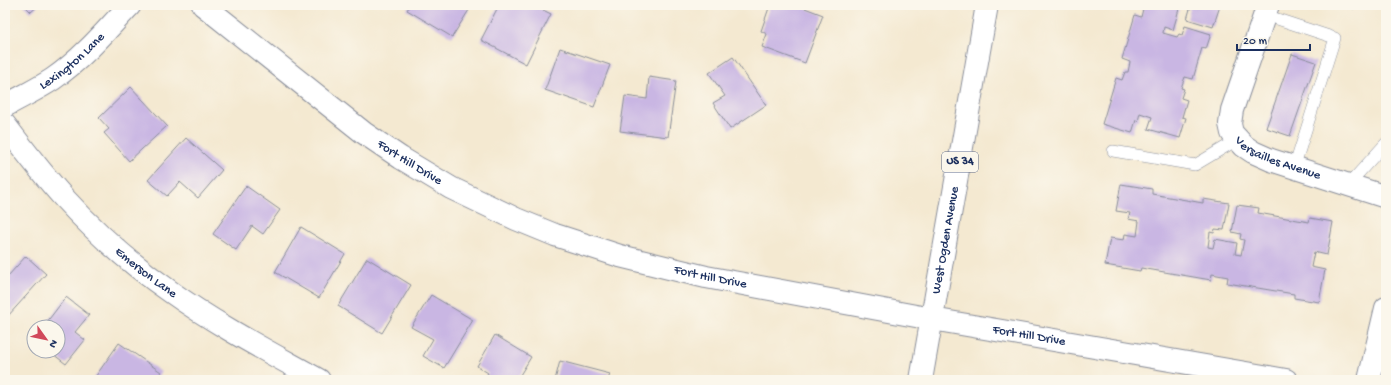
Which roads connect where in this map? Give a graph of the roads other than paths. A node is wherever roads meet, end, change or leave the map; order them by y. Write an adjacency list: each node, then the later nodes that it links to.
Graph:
1 (130, 5): 5 (street, Lexington Lane)
2 (203, 5): 14 (street, Fort Hill Drive)
3 (987, 5): 14 (street, West Ogden Avenue / US 34)
4 (1266, 10): 7 (street, Versailles Avenue); 10 (lane)
5 (5, 106)
6 (5, 125): 15 (street, Emerson Lane)
7 (1238, 140): 9 (lane); 10 (street, Versailles Avenue)
8 (1386, 143): 11 (lane)
9 (1113, 151)
10 (1294, 168): 11 (street, Versailles Avenue)
11 (1348, 185): 12 (street, Versailles Avenue)
12 (1386, 197)
13 (1386, 308): 18 (street)
14 (932, 319): 16 (street, West Ogden Avenue / US 34); 17 (street, Fort Hill Drive)
15 (319, 380)
16 (921, 380)
17 (1286, 380)
18 (1369, 380)

